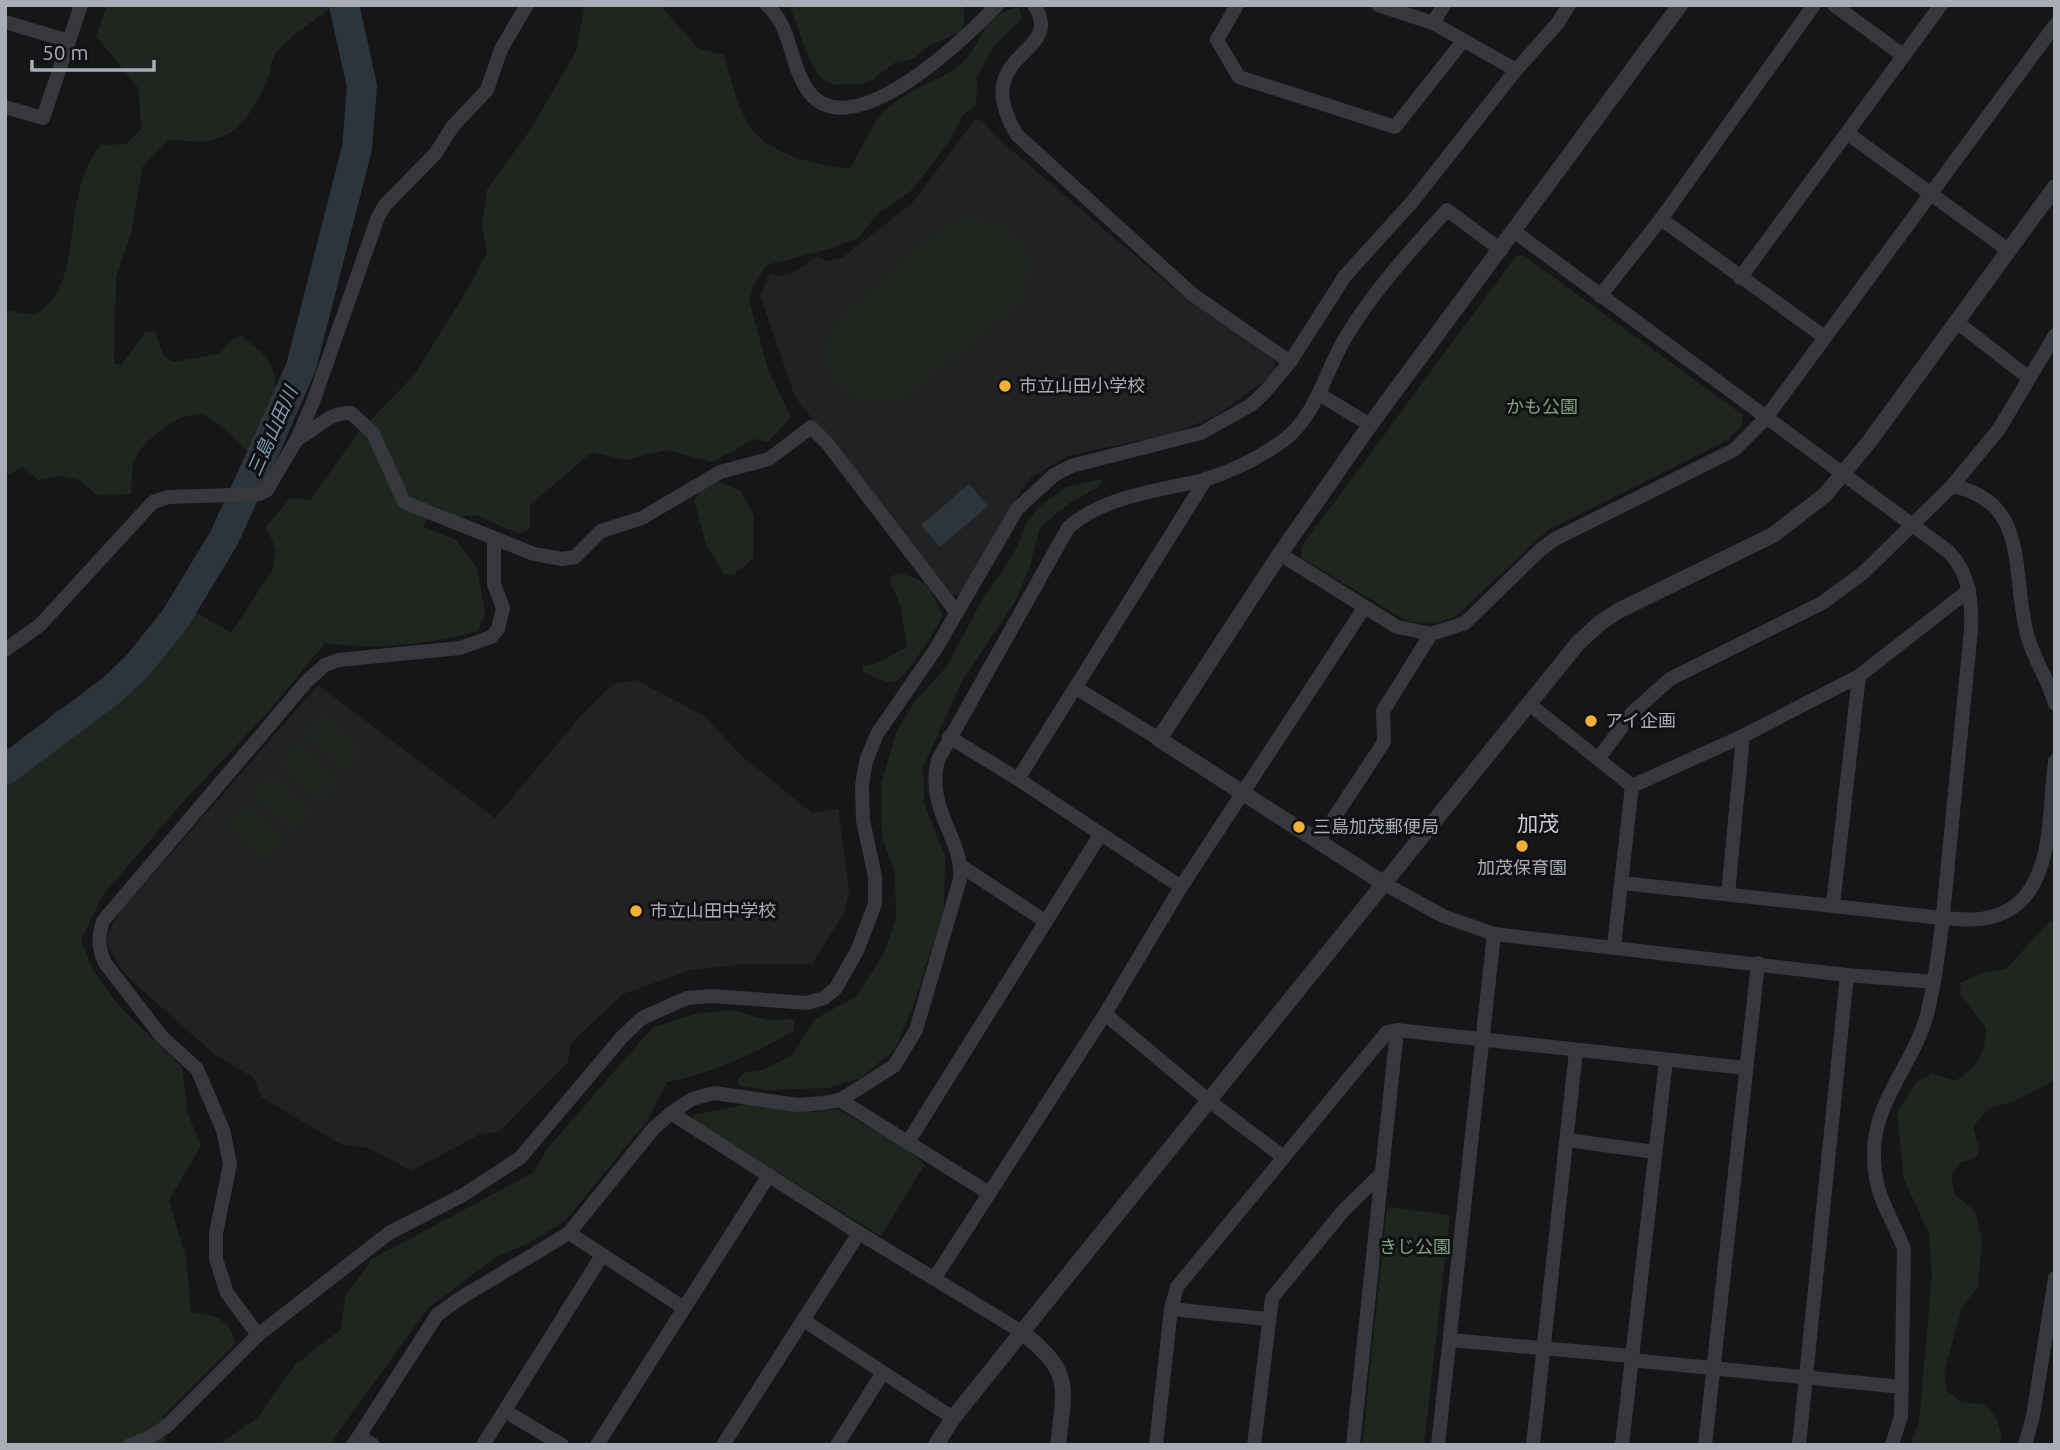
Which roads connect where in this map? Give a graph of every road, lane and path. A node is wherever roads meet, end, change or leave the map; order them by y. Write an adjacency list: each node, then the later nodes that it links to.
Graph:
1 (80, 5): 17 (street)
2 (527, 5): 39 (street)
3 (767, 5): 4 (street)
4 (997, 5)
5 (1034, 5): 34 (street)
6 (1237, 5): 18 (street)
7 (1378, 5): 15 (street)
8 (1444, 5): 15 (street)
9 (1569, 5): 20 (street)
10 (1680, 5): 26 (street)
11 (1814, 5): 25 (street)
12 (1834, 5): 19 (street)
13 (1941, 5): 19 (street)
14 (5, 22): 17 (street)
15 (1433, 23): 18 (street)
16 (2055, 25): 24 (street)
17 (69, 41): 21 (street)
18 (1463, 41): 20 (street)
19 (1904, 56): 22 (street)
20 (1516, 70): 34 (street)
21 (6, 111)
22 (1847, 133): 24 (street); 29 (street)
23 (2055, 187): 28 (street)
24 (1931, 196): 28 (street); 33 (street)
25 (1661, 219): 29 (street); 30 (street)
26 (1515, 232): 27 (street); 30 (street)
27 (1501, 250): 36 (street); 38 (street)
28 (2008, 250): 31 (street)
29 (1740, 278): 33 (street)
30 (1600, 296): 37 (street)
31 (1958, 323): 35 (street); 40 (street)
32 (2055, 335): 35 (street)
33 (1823, 336): 37 (street)
34 (1290, 362): 48 (street)
35 (2029, 378): 42 (street)
36 (1319, 394): 38 (street); 41 (street)
37 (1765, 419): 40 (street); 49 (street)
38 (1370, 425): 45 (street)
39 (297, 439): 44 (street); 50 (street)
40 (1844, 474): 43 (street); 53 (street)
41 (1206, 479): 52 (street); 56 (street)
42 (1952, 486): 43 (street); 54 (street)
43 (1913, 525): 46 (street); 58 (street)
44 (494, 538): 48 (street); 105 (street)
45 (1280, 554): 47 (street); 57 (street)
46 (1969, 590): 51 (street); 72 (street)
47 (1364, 608): 49 (street); 63 (street)
48 (957, 613): 105 (street)
49 (1431, 634): 65 (street)
50 (5, 650)
51 (1859, 676): 55 (street); 71 (street)
52 (1076, 688): 57 (street); 60 (street)
53 (1529, 704): 58 (street); 67 (street)
54 (2055, 704)
55 (1743, 736): 61 (street); 70 (street)
56 (949, 737): 60 (street); 66 (street)
57 (1159, 739): 63 (street)
58 (1599, 758): 61 (street)
59 (2055, 761): 62 (street)
60 (1018, 779): 64 (street)
61 (1632, 786): 68 (street)
62 (2053, 787): 72 (street)
63 (1242, 794): 65 (street); 69 (street)
64 (1100, 835): 69 (street); 73 (street)
65 (1318, 842): 67 (street)
66 (961, 866): 73 (street); 85 (street)
67 (1383, 883): 74 (street); 86 (street)
68 (1622, 883): 70 (street); 75 (street)
69 (1181, 887): 79 (street)
70 (1728, 894): 71 (street)
71 (1833, 905): 72 (street)
72 (1942, 918): 78 (street)
73 (1045, 921): 89 (street)
74 (1494, 934): 75 (street); 81 (street)
75 (1614, 946): 76 (street)
76 (1758, 963): 77 (street); 84 (street)
77 (1847, 975): 78 (street); 111 (street)
78 (1934, 982): 112 (street)
79 (1105, 1014): 86 (street); 94 (street)
80 (1397, 1030): 81 (street); 91 (street); 92 (street)
81 (1483, 1040): 82 (street); 106 (street)
82 (1576, 1051): 83 (street); 88 (street)
83 (1666, 1060): 84 (street); 90 (street)
84 (1745, 1068): 109 (street)
85 (839, 1100): 87 (street); 89 (street)
86 (1208, 1100): 91 (street); 104 (street)
87 (671, 1113): 93 (street); 96 (street)
88 (1567, 1140): 90 (street); 107 (street)
89 (908, 1142): 94 (street)
90 (1655, 1152): 108 (street)
91 (1282, 1156): 101 (street)
92 (1381, 1174): 102 (street); 127 (street)
93 (769, 1175): 95 (street); 100 (street)
94 (989, 1193): 99 (street)
95 (859, 1233): 99 (street); 103 (street)
96 (569, 1234): 97 (street); 115 (street)
97 (601, 1257): 100 (street); 113 (street)
98 (2055, 1278): 134 (street)
99 (934, 1279): 104 (street)
100 (684, 1308): 120 (street)
101 (1171, 1309): 102 (street); 125 (street)
102 (1267, 1319): 126 (street)
103 (803, 1320): 110 (street); 121 (street)
104 (1022, 1332): 114 (street); 124 (street)
105 (258, 1335): 116 (street)
106 (1450, 1340): 107 (street); 128 (street)
107 (1544, 1349): 108 (street); 129 (street)
108 (1632, 1358): 109 (street); 130 (street)
109 (1714, 1368): 111 (street); 131 (street)
110 (882, 1374): 114 (street); 122 (street)
111 (1807, 1378): 112 (street); 132 (street)
112 (1902, 1387): 133 (street)
113 (505, 1411): 118 (street); 119 (street)
114 (949, 1431): 123 (street)
115 (356, 1440): 117 (street)
116 (130, 1445)
117 (373, 1445)
118 (482, 1445)
119 (562, 1445)
120 (597, 1445)
121 (723, 1445)
122 (837, 1445)
123 (936, 1445)
124 (1058, 1445)
125 (1156, 1445)
126 (1254, 1445)
127 (1353, 1445)
128 (1438, 1445)
129 (1533, 1445)
130 (1622, 1445)
131 (1706, 1445)
132 (1799, 1445)
133 (1892, 1445)
134 (2025, 1445)

